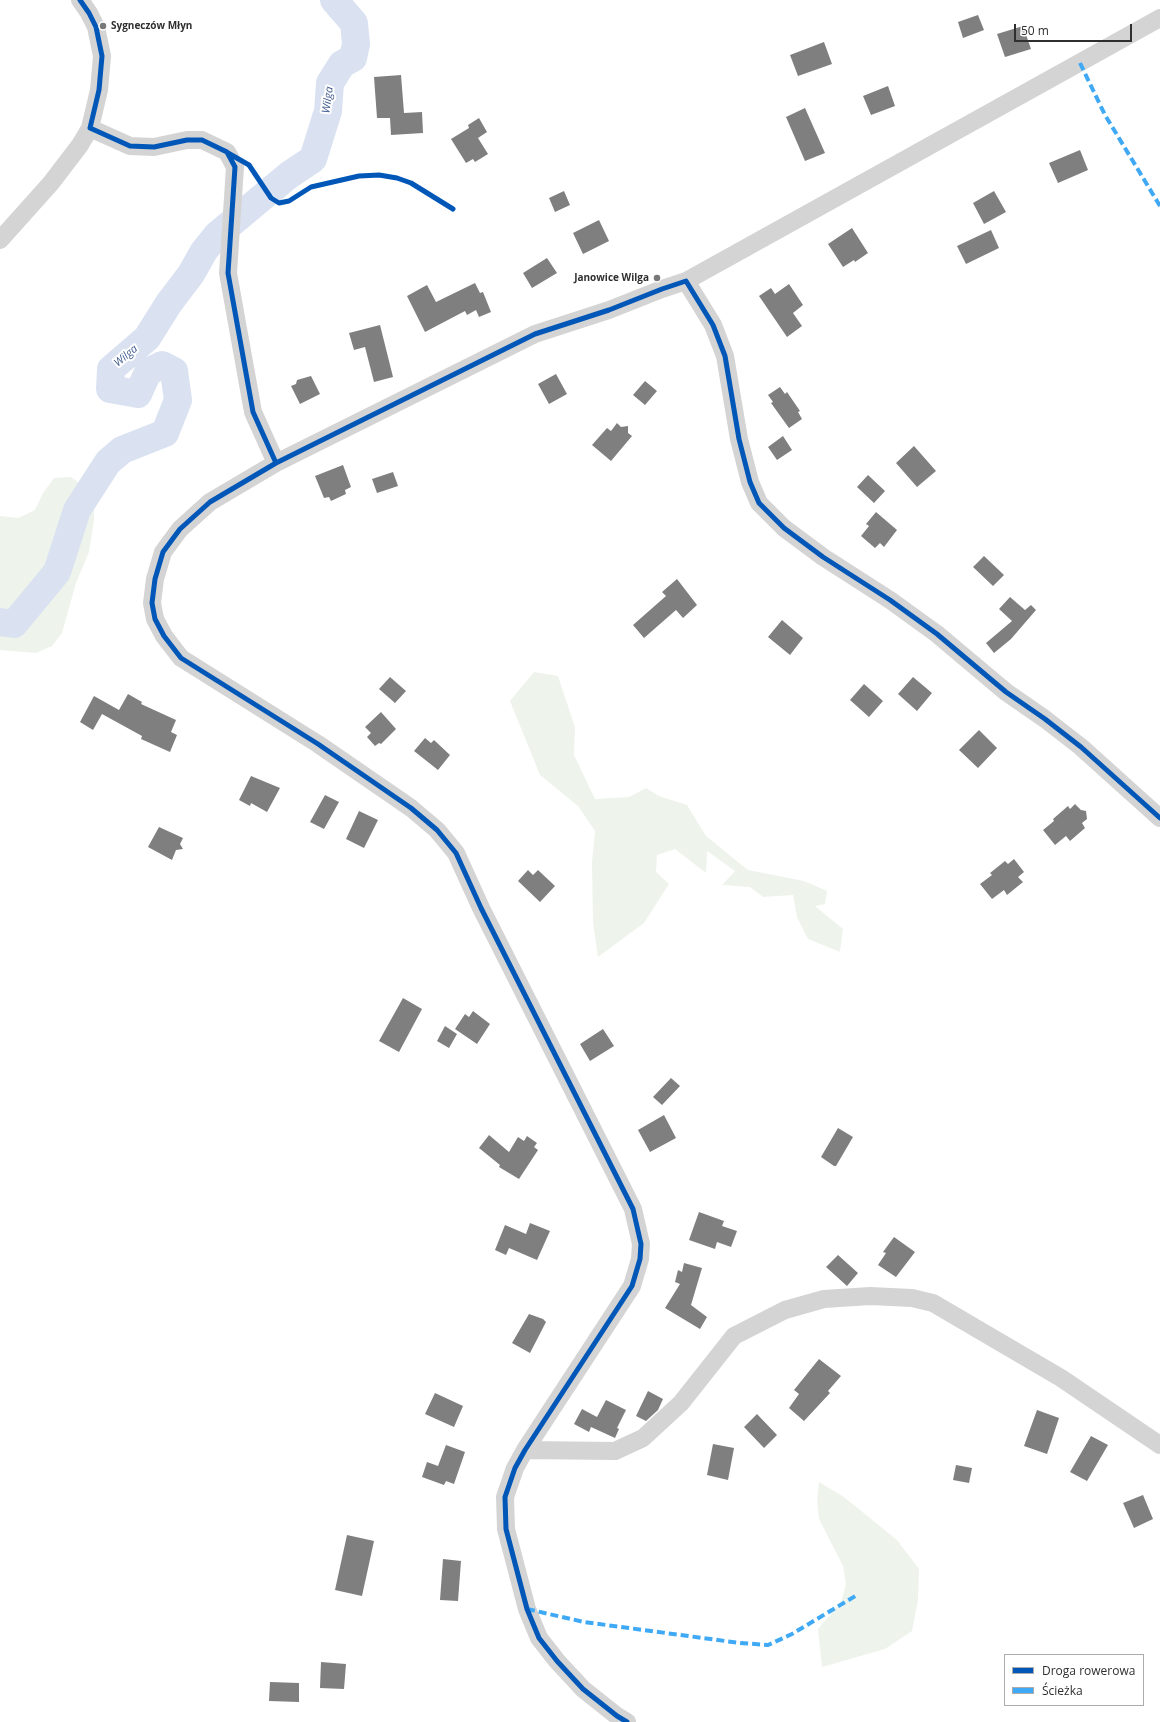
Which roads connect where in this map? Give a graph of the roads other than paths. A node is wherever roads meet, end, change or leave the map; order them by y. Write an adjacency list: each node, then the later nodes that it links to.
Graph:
1 (80, 0): 3 (street)
2 (1160, 18): 5 (street)
3 (90, 128): 4 (street); 6 (street)
4 (0, 240)
5 (686, 281): 6 (street); 7 (street)
6 (276, 463): 9 (street)
7 (1160, 818)
8 (1160, 1445): 9 (street)
9 (525, 1450): 10 (street)
10 (619, 1720)

